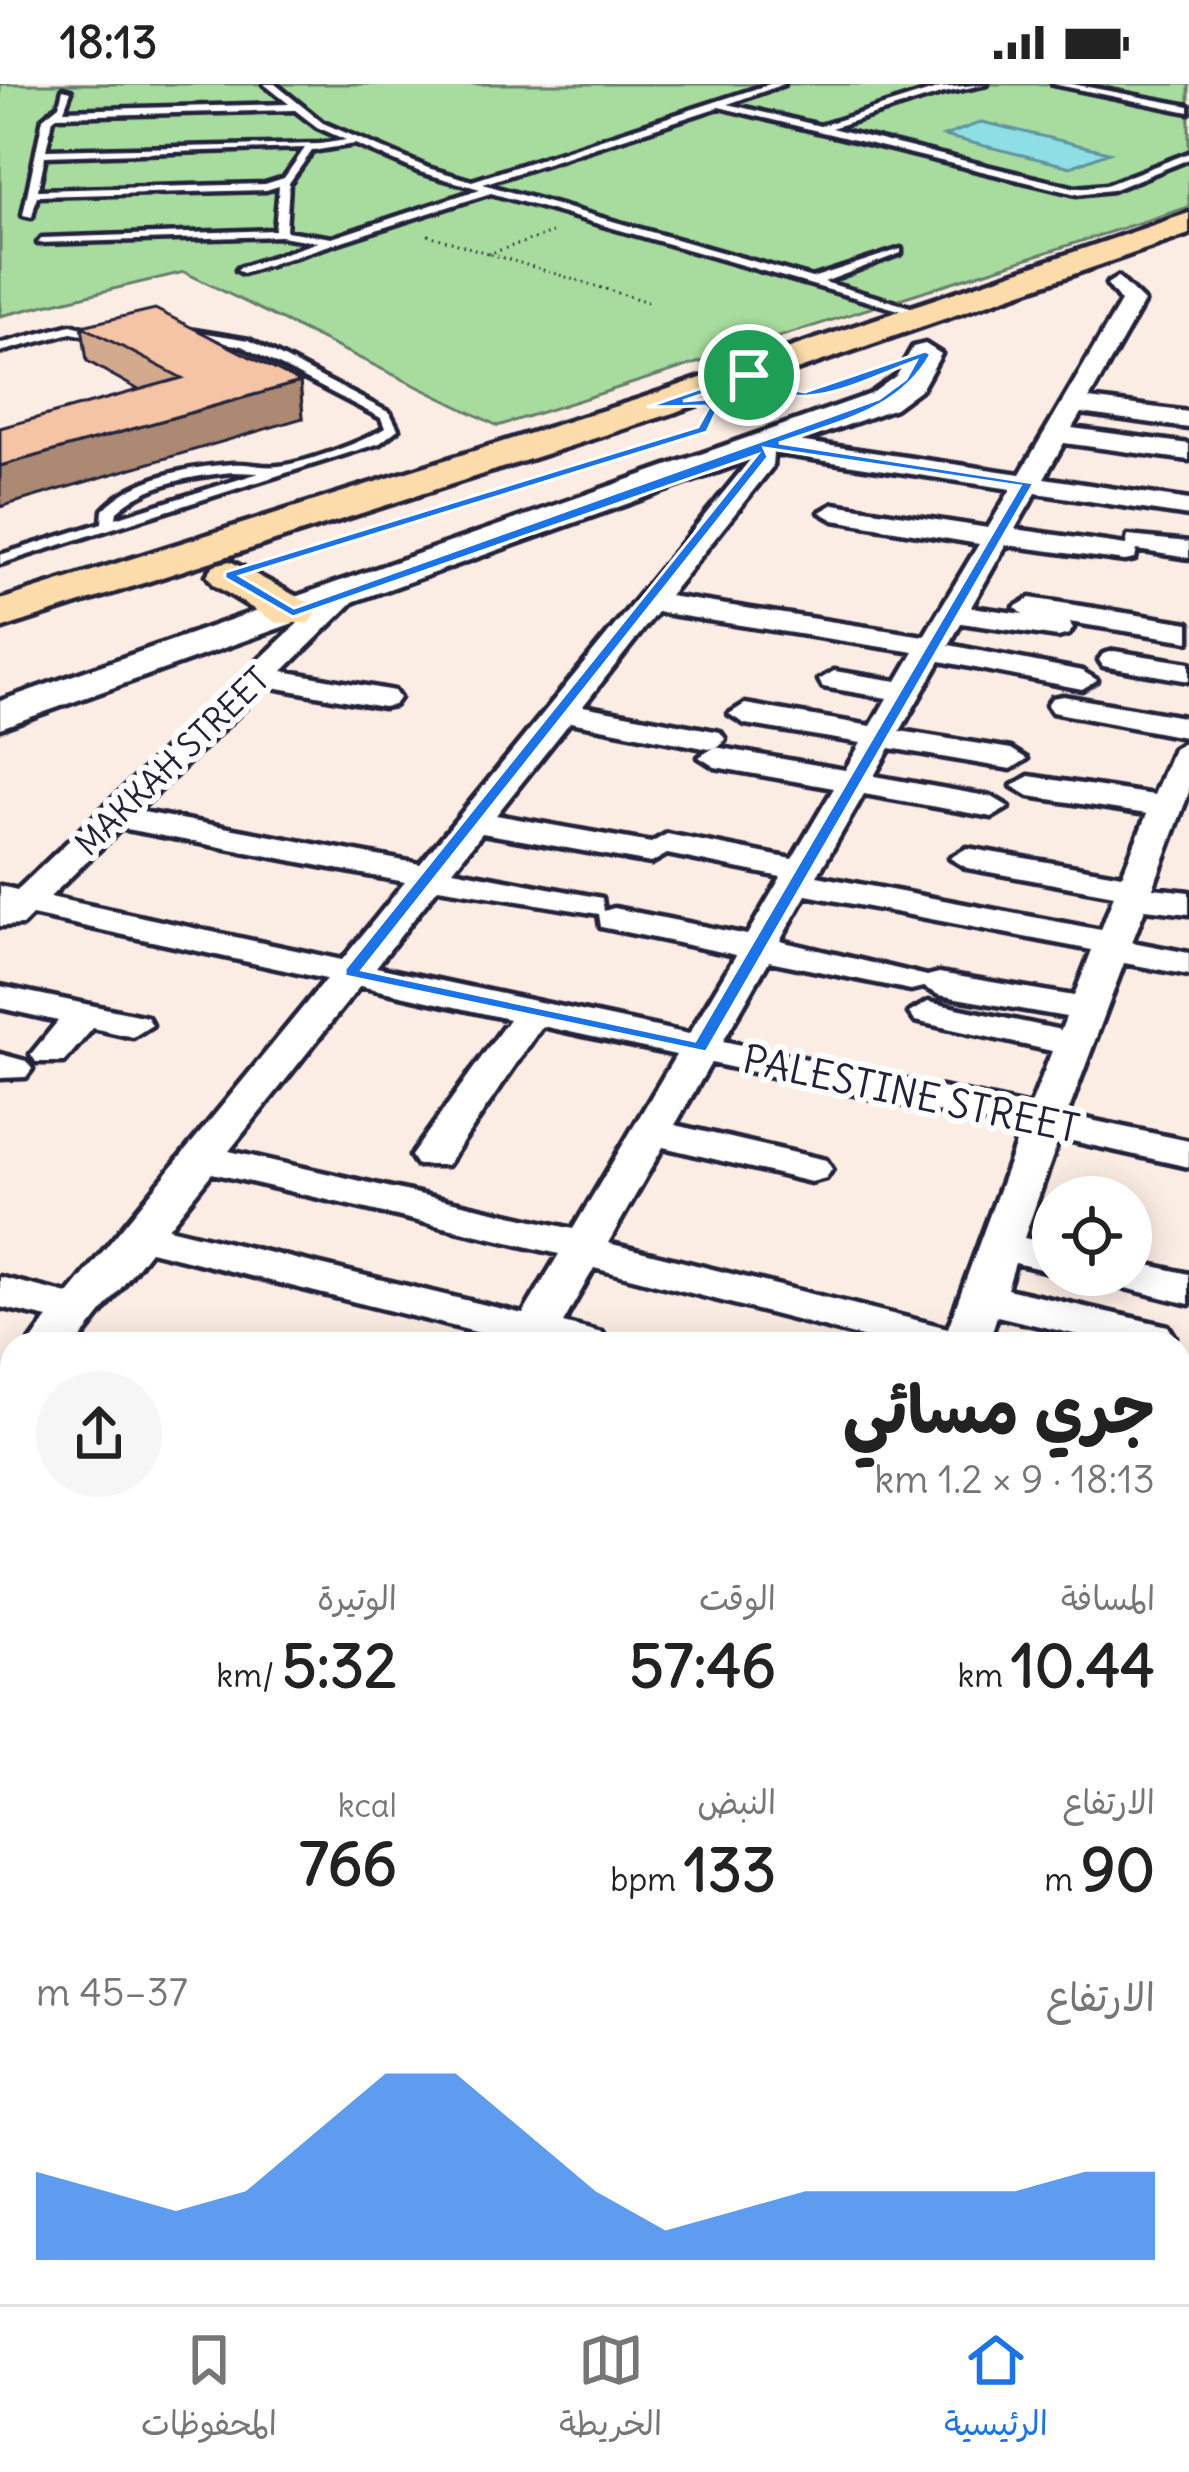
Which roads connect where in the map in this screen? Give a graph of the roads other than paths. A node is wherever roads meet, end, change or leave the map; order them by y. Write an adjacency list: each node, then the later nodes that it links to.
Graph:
1 (269, 84): 7 (lane)
2 (779, 84): 6 (lane)
3 (982, 84): 10 (lane)
4 (1058, 84): 8 (lane)
5 (66, 91): 9 (lane)
6 (718, 104): 10 (lane); 16 (lane)
7 (294, 106): 9 (lane); 11 (lane)
8 (1189, 109)
9 (53, 113): 13 (lane)
10 (819, 129): 14 (lane)
11 (352, 142): 12 (lane); 16 (lane)
12 (329, 145): 13 (lane); 15 (lane)
13 (45, 153): 18 (lane)
14 (1189, 156)
15 (284, 183): 18 (lane); 21 (lane)
16 (471, 184): 17 (lane)
17 (490, 190): 22 (lane); 27 (lane)
18 (34, 194): 19 (lane)
19 (28, 215)
20 (1189, 224): 30 (main road)
21 (280, 233): 22 (lane); 23 (lane)
22 (333, 241): 26 (lane)
23 (42, 242)
24 (898, 251): 27 (lane)
25 (1189, 257): 28 (main road)
26 (243, 270)
27 (813, 282): 30 (lane)
28 (1118, 284): 30 (main road); 36 (street)
29 (169, 332): 41 (lane)
30 (926, 335): 33 (main road); 34 (main road); 39 (street)
31 (126, 338): 32 (lane)
32 (0, 347)
33 (749, 375): 34 (main road); 35 (main road)
34 (806, 396): 38 (main road)
35 (653, 407): 38 (main road); 55 (main road)
36 (1065, 419): 37 (street); 40 (street); 42 (street)
37 (1189, 420)
38 (703, 429): 49 (main road)
39 (760, 445): 42 (street); 50 (street); 51 (street)
40 (1189, 452)
41 (278, 471): 45 (lane); 45 (lane)
42 (1028, 483): 43 (street); 46 (street)
43 (1189, 508)
44 (834, 512): 46 (street)
45 (109, 525): 48 (lane)
46 (997, 537): 47 (street); 54 (street)
47 (1189, 550)
48 (0, 560)
49 (230, 575): 53 (main road); 58 (main road)
50 (344, 595): 53 (street); 62 (street, MAKKAH STREET)
51 (650, 602): 59 (street); 66 (street)
52 (1030, 607): 57 (street)
53 (293, 613): 68 (street)
54 (952, 613): 56 (street); 59 (street)
55 (0, 615)
56 (1084, 632)
57 (1189, 632)
58 (0, 646)
59 (932, 648): 64 (street); 69 (street)
60 (1114, 660): 61 (street)
61 (1189, 672)
62 (260, 676): 65 (street); 75 (street, MAKKAH STREET)
63 (834, 680): 64 (street)
64 (906, 692): 70 (street)
65 (383, 698)
66 (561, 711): 72 (street); 76 (street)
67 (745, 714): 70 (street)
68 (0, 715)
69 (1189, 728)
70 (880, 737): 72 (street); 73 (street)
71 (1189, 749): 73 (street)
72 (854, 783): 74 (street); 79 (street)
73 (1175, 803): 80 (street)
74 (992, 808)
75 (114, 817): 78 (street); 82 (street, MAKKAH STREET)
76 (472, 821): 78 (street); 79 (street)
77 (967, 858): 80 (street)
78 (429, 876): 84 (street); 86 (street)
79 (799, 877): 83 (street); 84 (street)
80 (1133, 893): 81 (street); 83 (street)
81 (1189, 903)
82 (9, 908): 86 (street, PALESTINE STREET)
83 (1112, 946): 85 (street); 91 (street)
84 (758, 948): 91 (street); 92 (street)
85 (1189, 964)
86 (351, 972): 88 (street, PALESTINE STREET); 98 (street)
87 (0, 997): 89 (street)
88 (533, 1012): 92 (street, PALESTINE STREET); 97 (street)
89 (84, 1016): 90 (street); 93 (street)
90 (133, 1025)
91 (1081, 1027): 94 (street)
92 (700, 1048): 94 (street, PALESTINE STREET); 95 (street)
93 (50, 1054)
94 (1044, 1122): 96 (street, PALESTINE STREET); 101 (street)
95 (651, 1132): 99 (street); 102 (street)
96 (1189, 1154)
97 (432, 1156)
98 (202, 1158): 100 (street); 102 (street)
99 (811, 1169)
100 (140, 1234): 108 (street); 109 (street)
101 (1000, 1246): 103 (street); 107 (street)
102 (584, 1248): 110 (street); 111 (street)
103 (1032, 1253)
104 (1152, 1281): 105 (street)
105 (1189, 1289)
106 (0, 1292): 108 (street)
107 (982, 1298): 112 (street); 113 (street)
108 (65, 1328)
109 (513, 1332)
110 (535, 1332)
111 (903, 1332)
112 (969, 1332)
113 (1130, 1332)

